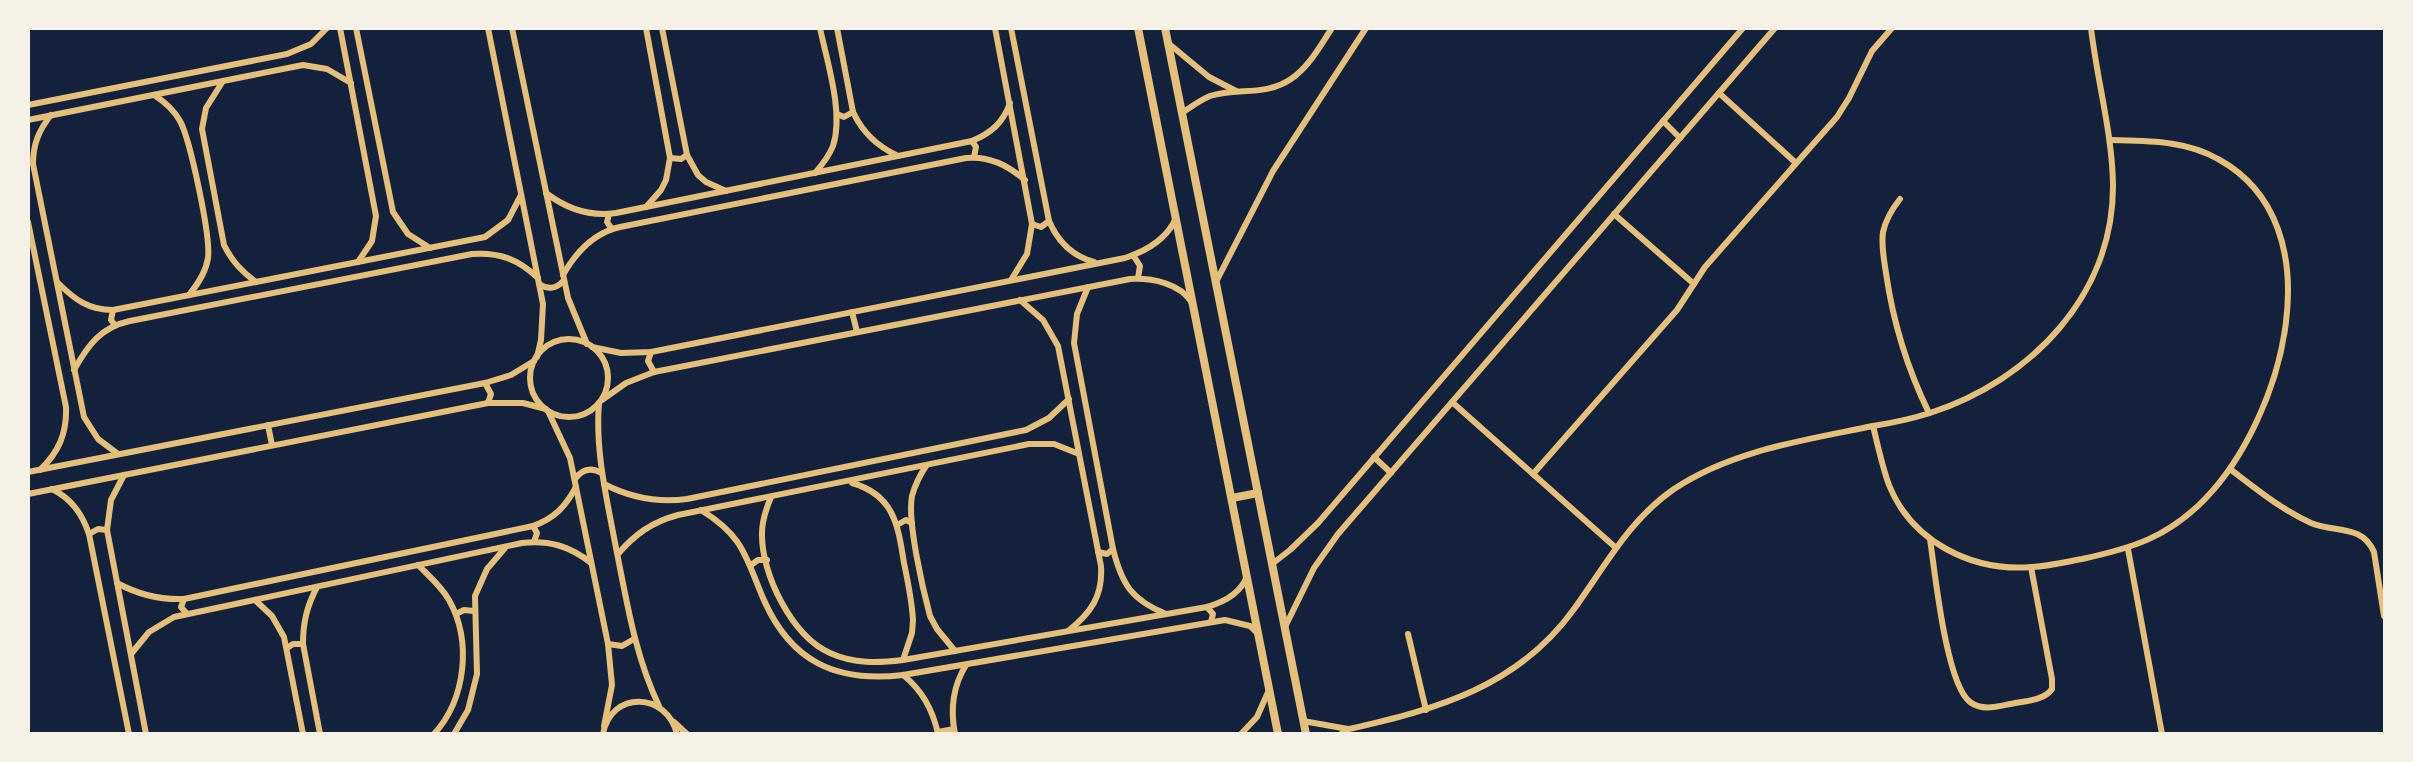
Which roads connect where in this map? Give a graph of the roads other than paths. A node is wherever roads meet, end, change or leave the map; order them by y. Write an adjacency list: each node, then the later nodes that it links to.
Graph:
1 (327, 28): 21 (street)
2 (340, 28): 24 (street)
3 (356, 28): 50 (street)
4 (488, 28): 54 (street)
5 (512, 28): 53 (street)
6 (646, 28): 43 (street)
7 (820, 28): 32 (street)
8 (837, 28): 30 (street)
9 (995, 28): 28 (street)
10 (1011, 28): 60 (street)
11 (1138, 28): 59 (street)
12 (1165, 28): 20 (street)
13 (1332, 28): 25 (street)
14 (1366, 28): 78 (street)
15 (1743, 28): 35 (street)
16 (1775, 28): 26 (street)
17 (1892, 28): 46 (street)
18 (2091, 28): 38 (street)
19 (663, 30): 41 (street)
20 (1168, 43): 25 (street); 31 (street)
21 (287, 54): 22 (street); 29 (street)
22 (290, 68): 23 (street); 24 (street)
23 (223, 81): 27 (street); 37 (street)
24 (351, 83): 50 (street)
25 (1239, 93): 31 (street)
26 (1719, 93): 36 (street); 46 (street)
27 (154, 95): 33 (street); 40 (street)
28 (1010, 103): 39 (street); 49 (street)
29 (28, 105)
30 (853, 112): 32 (street); 42 (street)
31 (1182, 113): 78 (street)
32 (837, 114): 47 (street)
33 (51, 115): 34 (street); 45 (street)
34 (28, 120)
35 (1663, 121): 36 (street); 111 (street)
36 (1680, 138): 58 (street)
37 (203, 140): 40 (street); 63 (street)
38 (2109, 140): 103 (street); 114 (street)
39 (972, 141): 42 (street); 44 (street)
40 (188, 143): 65 (street)
41 (687, 155): 43 (street); 51 (street)
42 (898, 156): 47 (street)
43 (670, 158): 56 (street)
44 (974, 158): 49 (street); 52 (street)
45 (31, 163): 76 (street)
46 (1796, 163): 79 (street)
47 (814, 173): 48 (street)
48 (790, 178): 51 (street); 52 (street)
49 (1025, 180): 62 (street)
50 (379, 186): 67 (street); 70 (street)
51 (727, 191): 56 (street)
52 (793, 192): 64 (street)
53 (546, 193): 57 (street); 72 (street)
54 (521, 195): 66 (street); 74 (street)
55 (1900, 199): 103 (street)
56 (646, 207): 57 (street)
57 (609, 214): 64 (street)
58 (1614, 214): 79 (street); 98 (street)
59 (1176, 217): 69 (street); 83 (street)
60 (1049, 221): 62 (street); 71 (street)
61 (28, 222): 101 (street)
62 (1032, 224): 75 (street)
63 (220, 228): 65 (street); 77 (street)
64 (612, 229): 72 (street)
65 (206, 231): 81 (street)
66 (470, 241): 67 (street); 68 (street)
67 (430, 248): 70 (street)
68 (472, 254): 74 (street); 86 (street)
69 (1133, 255): 71 (street); 73 (street)
70 (358, 262): 77 (street)
71 (1098, 263): 75 (street)
72 (563, 278): 74 (street); 88 (street)
73 (1138, 278): 80 (street); 83 (street)
74 (538, 280): 90 (street)
75 (1011, 280): 85 (street)
76 (57, 282): 84 (street); 93 (street)
77 (256, 282): 81 (street)
78 (1216, 282): 125 (street)
79 (1694, 284): 118 (street)
80 (1088, 287): 82 (street); 91 (street)
81 (189, 295): 84 (street)
82 (1020, 300): 87 (street); 92 (street)
83 (1194, 307): 128 (street)
84 (113, 310): 86 (street)
85 (852, 312): 87 (street); 89 (street)
86 (115, 325): 93 (street)
87 (857, 332): 94 (street)
88 (589, 346): 89 (street); 90 (street); 97 (street)
89 (651, 352): 94 (street)
90 (536, 359): 95 (street); 102 (street)
91 (1076, 359): 92 (street); 141 (street)
92 (1062, 362): 96 (street)
93 (74, 370): 100 (street)
94 (654, 372): 97 (street)
95 (485, 383): 99 (street); 104 (street)
96 (1069, 399): 106 (street); 110 (street)
97 (601, 401): 102 (street); 116 (street)
98 (1452, 402): 117 (street); 118 (street)
99 (488, 403): 102 (street); 108 (street)
100 (81, 404): 101 (street); 109 (street)
101 (66, 407): 113 (street)
102 (547, 410): 120 (street)
103 (1929, 413): 105 (street)
104 (268, 425): 108 (street); 109 (street)
105 (1873, 426): 137 (street); 140 (street)
106 (1026, 430): 107 (street); 129 (street)
107 (1029, 444): 110 (street); 112 (street)
108 (272, 445): 119 (street)
109 (118, 454): 113 (street)
110 (1079, 454): 143 (street)
111 (1374, 457): 117 (street); 147 (street)
112 (926, 466): 121 (street); 132 (street)
113 (40, 470): 115 (street)
114 (2230, 470): 142 (street); 165 (street)
115 (28, 472)
116 (602, 473): 120 (street); 122 (street)
117 (1391, 473): 167 (street)
118 (1533, 474): 140 (street)
119 (124, 475): 124 (street); 135 (street)
120 (575, 479): 123 (street)
121 (848, 482): 127 (street); 133 (street)
122 (604, 484): 129 (street); 144 (street)
123 (576, 487): 134 (street); 146 (street)
124 (52, 489): 126 (street); 136 (street)
125 (1258, 493): 128 (street); 147 (street)
126 (28, 494)
127 (771, 497): 130 (street); 145 (street)
128 (1232, 498): 152 (street)
129 (676, 500): 131 (street)
130 (701, 510): 131 (street); 149 (street)
131 (678, 515): 144 (street)
132 (912, 523): 133 (street); 158 (street)
133 (897, 525): 159 (street)
134 (533, 526): 138 (street); 148 (street)
135 (107, 530): 136 (street); 154 (street)
136 (89, 534): 195 (street)
137 (1930, 539): 151 (street); 151 (street)
138 (534, 542): 139 (street); 146 (street)
139 (506, 547): 150 (street); 161 (street)
140 (1615, 547): 186 (street)
141 (1113, 549): 143 (street); 164 (street)
142 (2128, 549): 151 (street); 205 (street)
143 (1098, 552): 168 (street)
144 (618, 554): 171 (street)
145 (766, 560): 149 (street); 180 (street)
146 (591, 563): 173 (street)
147 (1272, 564): 167 (street)
148 (343, 565): 153 (street); 156 (street)
149 (751, 565): 183 (street)
150 (418, 566): 153 (street); 163 (street)
151 (2031, 567)
152 (1247, 575): 160 (street); 169 (street)
153 (347, 580): 155 (street)
154 (117, 583): 156 (street); 177 (street)
155 (317, 587): 157 (street); 172 (street)
156 (184, 599): 162 (street)
157 (255, 600): 162 (street); 175 (street)
158 (927, 603): 159 (street); 176 (street)
159 (912, 606): 178 (street)
160 (1207, 607): 164 (street); 166 (street)
161 (474, 611): 163 (street); 198 (street)
162 (187, 614): 177 (street)
163 (456, 614): 197 (street)
164 (1167, 614): 168 (street)
165 (2385, 616)
166 (1211, 622): 169 (street); 179 (street)
167 (1285, 628): 188 (street)
168 (1067, 632): 174 (street)
169 (1258, 634): 184 (street)
170 (1407, 634): 186 (street)
171 (634, 639): 173 (street); 185 (street)
172 (303, 644): 175 (street); 192 (street)
173 (608, 644): 190 (street)
174 (989, 645): 176 (street); 179 (street)
175 (287, 648): 193 (street)
176 (955, 651): 178 (street)
177 (131, 654): 196 (street)
178 (903, 660): 180 (street)
179 (992, 660): 181 (street)
180 (860, 662): 183 (street)
181 (966, 665): 182 (street); 191 (street)
182 (903, 675): 183 (street); 194 (street)
183 (860, 676)
184 (1269, 689): 201 (street); 202 (street)
185 (659, 706): 187 (street); 190 (street)
186 (1426, 710): 189 (street)
187 (673, 720): 199 (street); 200 (street)
188 (1303, 721): 189 (street); 203 (street)
189 (1349, 729): 204 (street)
190 (603, 730)
191 (955, 731): 194 (street)
192 (317, 732)
193 (305, 733)
194 (938, 733)
195 (129, 734)
196 (146, 734)
197 (434, 734)
198 (454, 734)
199 (677, 734)
200 (687, 734)
201 (1240, 734)
202 (1278, 734)
203 (1306, 734)
204 (1341, 734)
205 (2162, 734)

